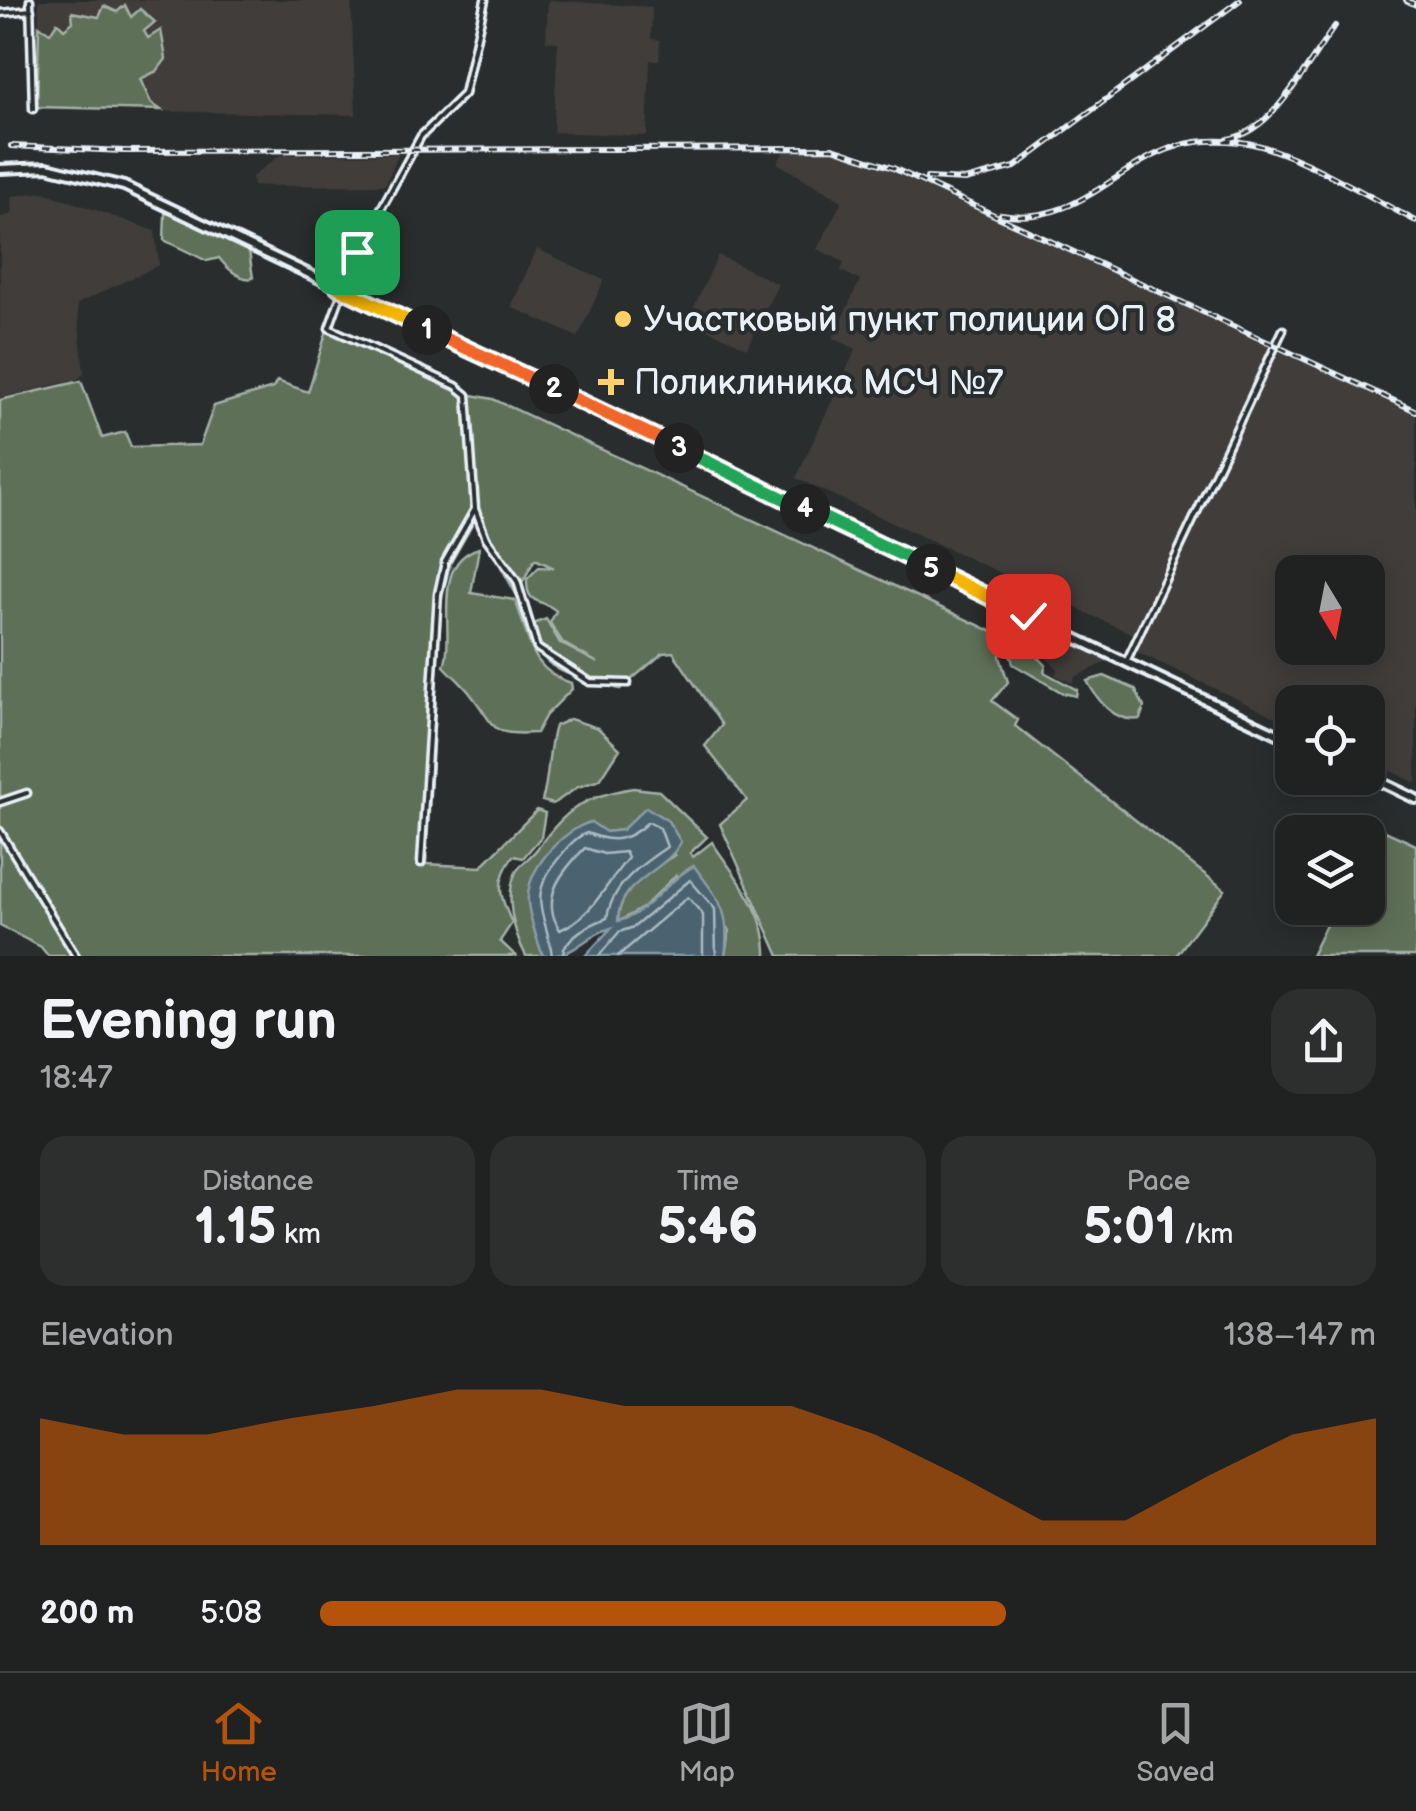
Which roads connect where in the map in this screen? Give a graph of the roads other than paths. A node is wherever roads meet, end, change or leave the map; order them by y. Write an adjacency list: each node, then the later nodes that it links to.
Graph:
1 (30, 0): 3 (street)
2 (486, 0): 7 (street)
3 (31, 10): 4 (street); 5 (street)
4 (0, 13)
5 (33, 108)
6 (0, 170): 7 (street)
7 (340, 288): 9 (street); 10 (street)
8 (1283, 330): 10 (street)
9 (475, 509): 11 (street); 18 (street)
10 (1126, 662): 12 (street)
11 (628, 682)
12 (1275, 732)
13 (1385, 784): 15 (street)
14 (27, 792): 16 (street)
15 (1416, 799)
16 (0, 802)
17 (0, 830): 19 (street)
18 (420, 863)
19 (76, 956)

